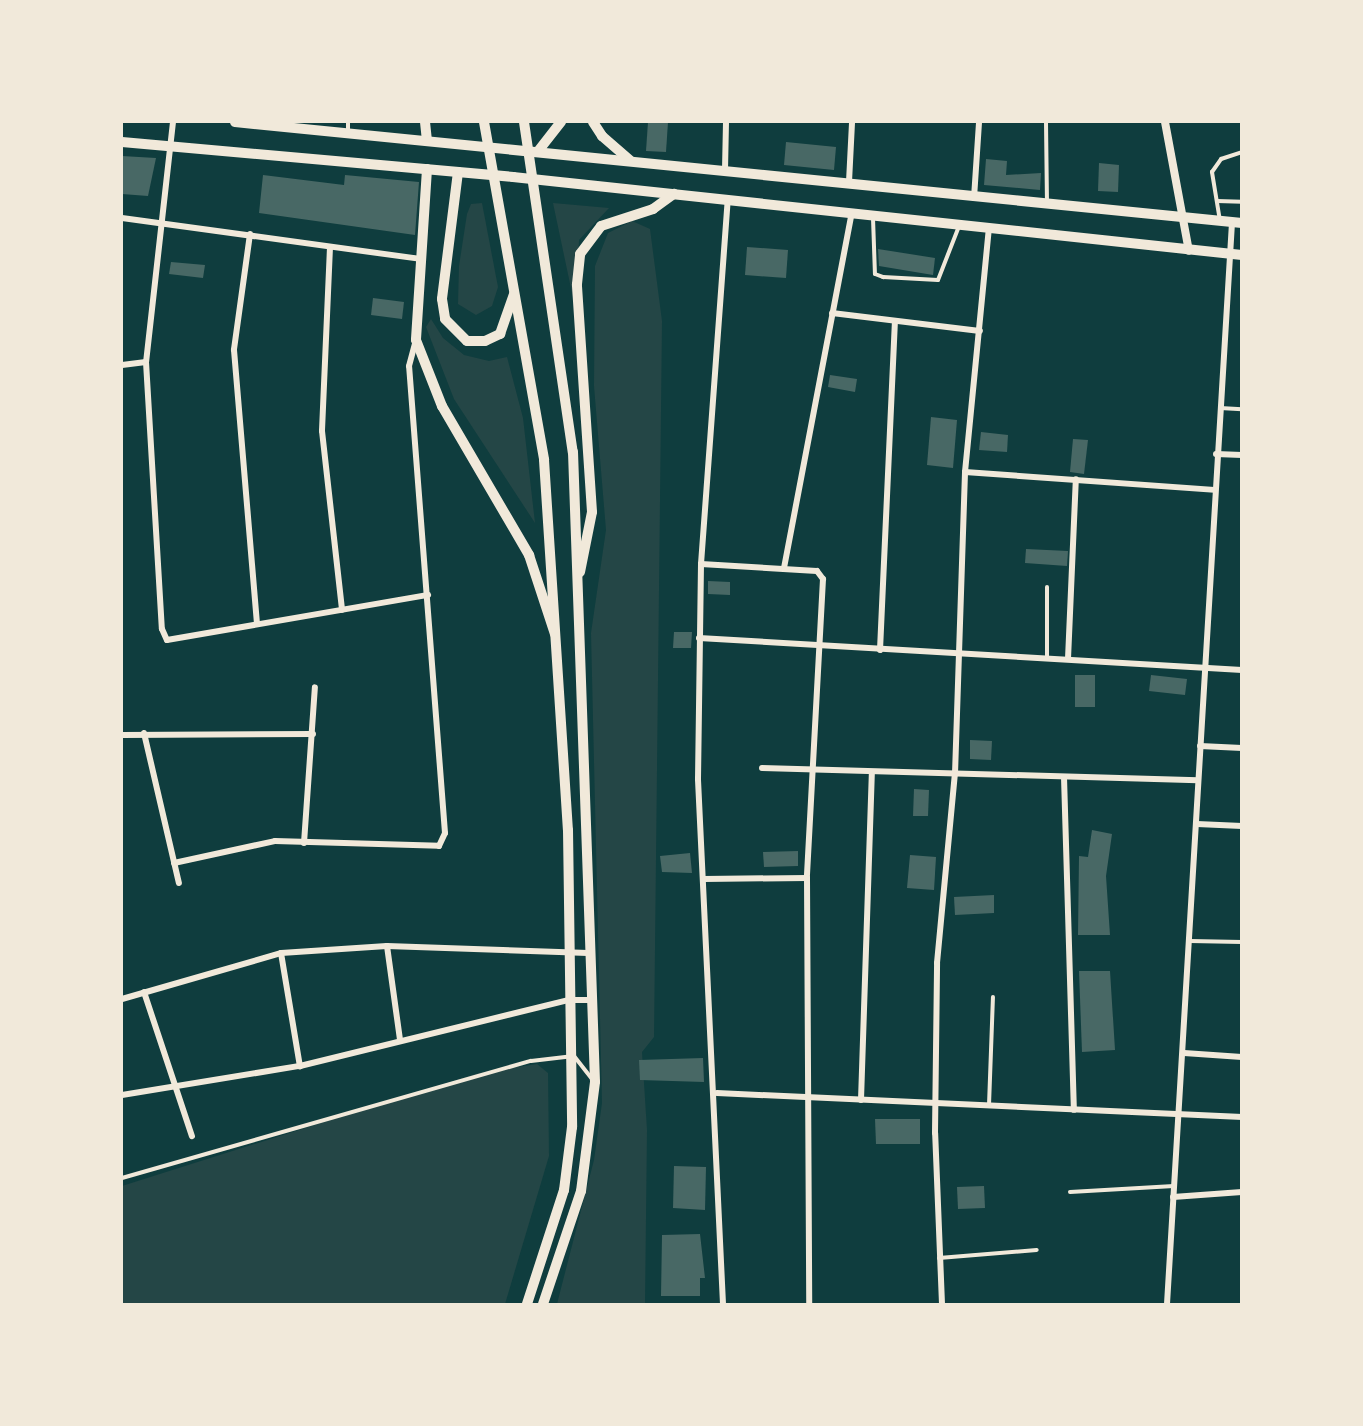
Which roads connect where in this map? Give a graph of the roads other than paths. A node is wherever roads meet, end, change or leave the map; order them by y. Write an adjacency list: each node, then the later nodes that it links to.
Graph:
1 (173, 122): 17 (street)
2 (235, 122): 3 (main road)
3 (256, 122): 14 (main road)
4 (425, 122): 15 (main road)
5 (484, 122): 46 (main road)
6 (524, 122): 62 (main road)
7 (561, 122): 18 (main road)
8 (593, 122): 20 (main road)
9 (726, 122): 22 (street)
10 (852, 122): 24 (street)
11 (979, 122): 27 (street)
12 (1046, 122): 30 (lane)
13 (1165, 122): 34 (street)
14 (348, 126): 15 (main road)
15 (427, 141): 18 (main road)
16 (122, 142): 17 (main road)
17 (170, 149): 21 (main road); 36 (street)
18 (539, 150): 20 (main road)
19 (1242, 152): 28 (lane)
20 (630, 160): 22 (main road)
21 (427, 169): 23 (main road); 45 (main road)
22 (725, 170): 24 (main road)
23 (458, 172): 25 (main road); 46 (main road)
24 (849, 182): 27 (main road)
25 (674, 194): 26 (main road); 62 (main road)
26 (728, 198): 31 (main road); 60 (street)
27 (974, 199): 30 (main road)
28 (1217, 201): 29 (lane); 35 (lane)
29 (1242, 202)
30 (1047, 207): 34 (main road)
31 (852, 213): 32 (main road); 47 (street)
32 (873, 216): 38 (main road); 38 (lane)
33 (122, 218): 36 (street)
34 (1183, 219): 35 (main road); 42 (street)
35 (1220, 221): 37 (main road)
36 (161, 222): 40 (street); 51 (street)
37 (1237, 222): 43 (street)
38 (959, 225): 39 (main road)
39 (989, 229): 42 (main road); 49 (street)
40 (250, 234): 41 (street); 66 (street)
41 (330, 247): 45 (street); 65 (street)
42 (1189, 250): 43 (main road)
43 (1230, 254): 44 (main road); 53 (street)
44 (1242, 255)
45 (420, 259): 50 (main road)
46 (515, 288): 68 (main road)
47 (832, 313): 48 (street); 61 (street)
48 (895, 322): 49 (street); 70 (street)
49 (980, 331): 57 (street)
50 (416, 340): 64 (street); 68 (main road)
51 (146, 362): 52 (street); 66 (street)
52 (122, 365)
53 (1220, 407): 54 (lane); 55 (street)
54 (1242, 409)
55 (1216, 454): 56 (street); 59 (street)
56 (1242, 455)
57 (964, 472): 58 (street); 71 (street)
58 (1076, 479): 59 (street); 73 (street)
59 (1214, 490): 74 (street)
60 (701, 564): 61 (street); 67 (street)
61 (784, 568): 69 (street)
62 (577, 581): 100 (main road)
63 (1047, 587): 72 (lane)
64 (428, 595): 65 (street); 90 (street)
65 (342, 609): 66 (street)
66 (257, 624)
67 (699, 638): 69 (street); 93 (street)
68 (557, 639): 98 (main road)
69 (820, 647): 70 (street); 83 (street)
70 (880, 650): 71 (street)
71 (956, 654): 72 (street); 85 (street)
72 (1047, 658): 73 (street)
73 (1068, 659): 74 (street)
74 (1201, 667): 75 (street); 80 (street)
75 (1242, 670)
76 (315, 687): 78 (street)
77 (144, 733): 78 (street); 79 (street); 91 (street)
78 (313, 734): 90 (street)
79 (122, 735)
80 (1200, 746): 81 (street); 87 (street)
81 (1242, 748)
82 (762, 768): 83 (street)
83 (810, 770): 84 (street); 92 (street)
84 (872, 772): 85 (street); 116 (street)
85 (955, 774): 86 (street); 117 (street)
86 (1064, 777): 87 (street); 119 (street)
87 (1198, 780): 88 (street)
88 (1197, 824): 89 (street); 95 (street)
89 (1242, 826)
90 (304, 843): 91 (street)
91 (174, 863): 94 (street)
92 (807, 878): 93 (street); 115 (street)
93 (704, 879): 113 (street)
94 (179, 883)
95 (1190, 941): 96 (lane); 107 (street)
96 (1241, 944)
97 (387, 946): 98 (street); 99 (street); 106 (street)
98 (567, 952): 100 (street); 104 (main road)
99 (281, 953): 101 (street); 110 (street)
100 (588, 953): 105 (main road)
101 (144, 992): 103 (street); 112 (street)
102 (993, 997): 118 (lane)
103 (122, 999)
104 (569, 1000): 105 (street); 106 (street); 108 (main road)
105 (590, 1000): 111 (main road)
106 (400, 1040): 110 (street)
107 (1184, 1053): 109 (street); 120 (street)
108 (574, 1056): 111 (lane); 123 (lane); 130 (main road)
109 (1242, 1057)
110 (300, 1066): 112 (street)
111 (595, 1082): 131 (main road)
112 (177, 1085): 114 (street); 122 (street)
113 (717, 1093): 115 (street); 132 (street)
114 (122, 1095)
115 (808, 1097): 116 (street); 133 (street)
116 (861, 1100): 117 (street)
117 (935, 1103): 118 (street); 129 (street)
118 (989, 1106): 119 (street)
119 (1074, 1110): 120 (street)
120 (1178, 1115): 121 (street); 124 (street)
121 (1242, 1117)
122 (192, 1136)
123 (122, 1178)
124 (1174, 1186): 125 (lane); 127 (street)
125 (1070, 1192)
126 (1242, 1192): 127 (street)
127 (1173, 1197): 135 (street)
128 (1037, 1251): 129 (lane)
129 (938, 1258): 134 (street)
130 (527, 1305)
131 (543, 1305)
132 (723, 1305)
133 (809, 1305)
134 (942, 1305)
135 (1167, 1305)

